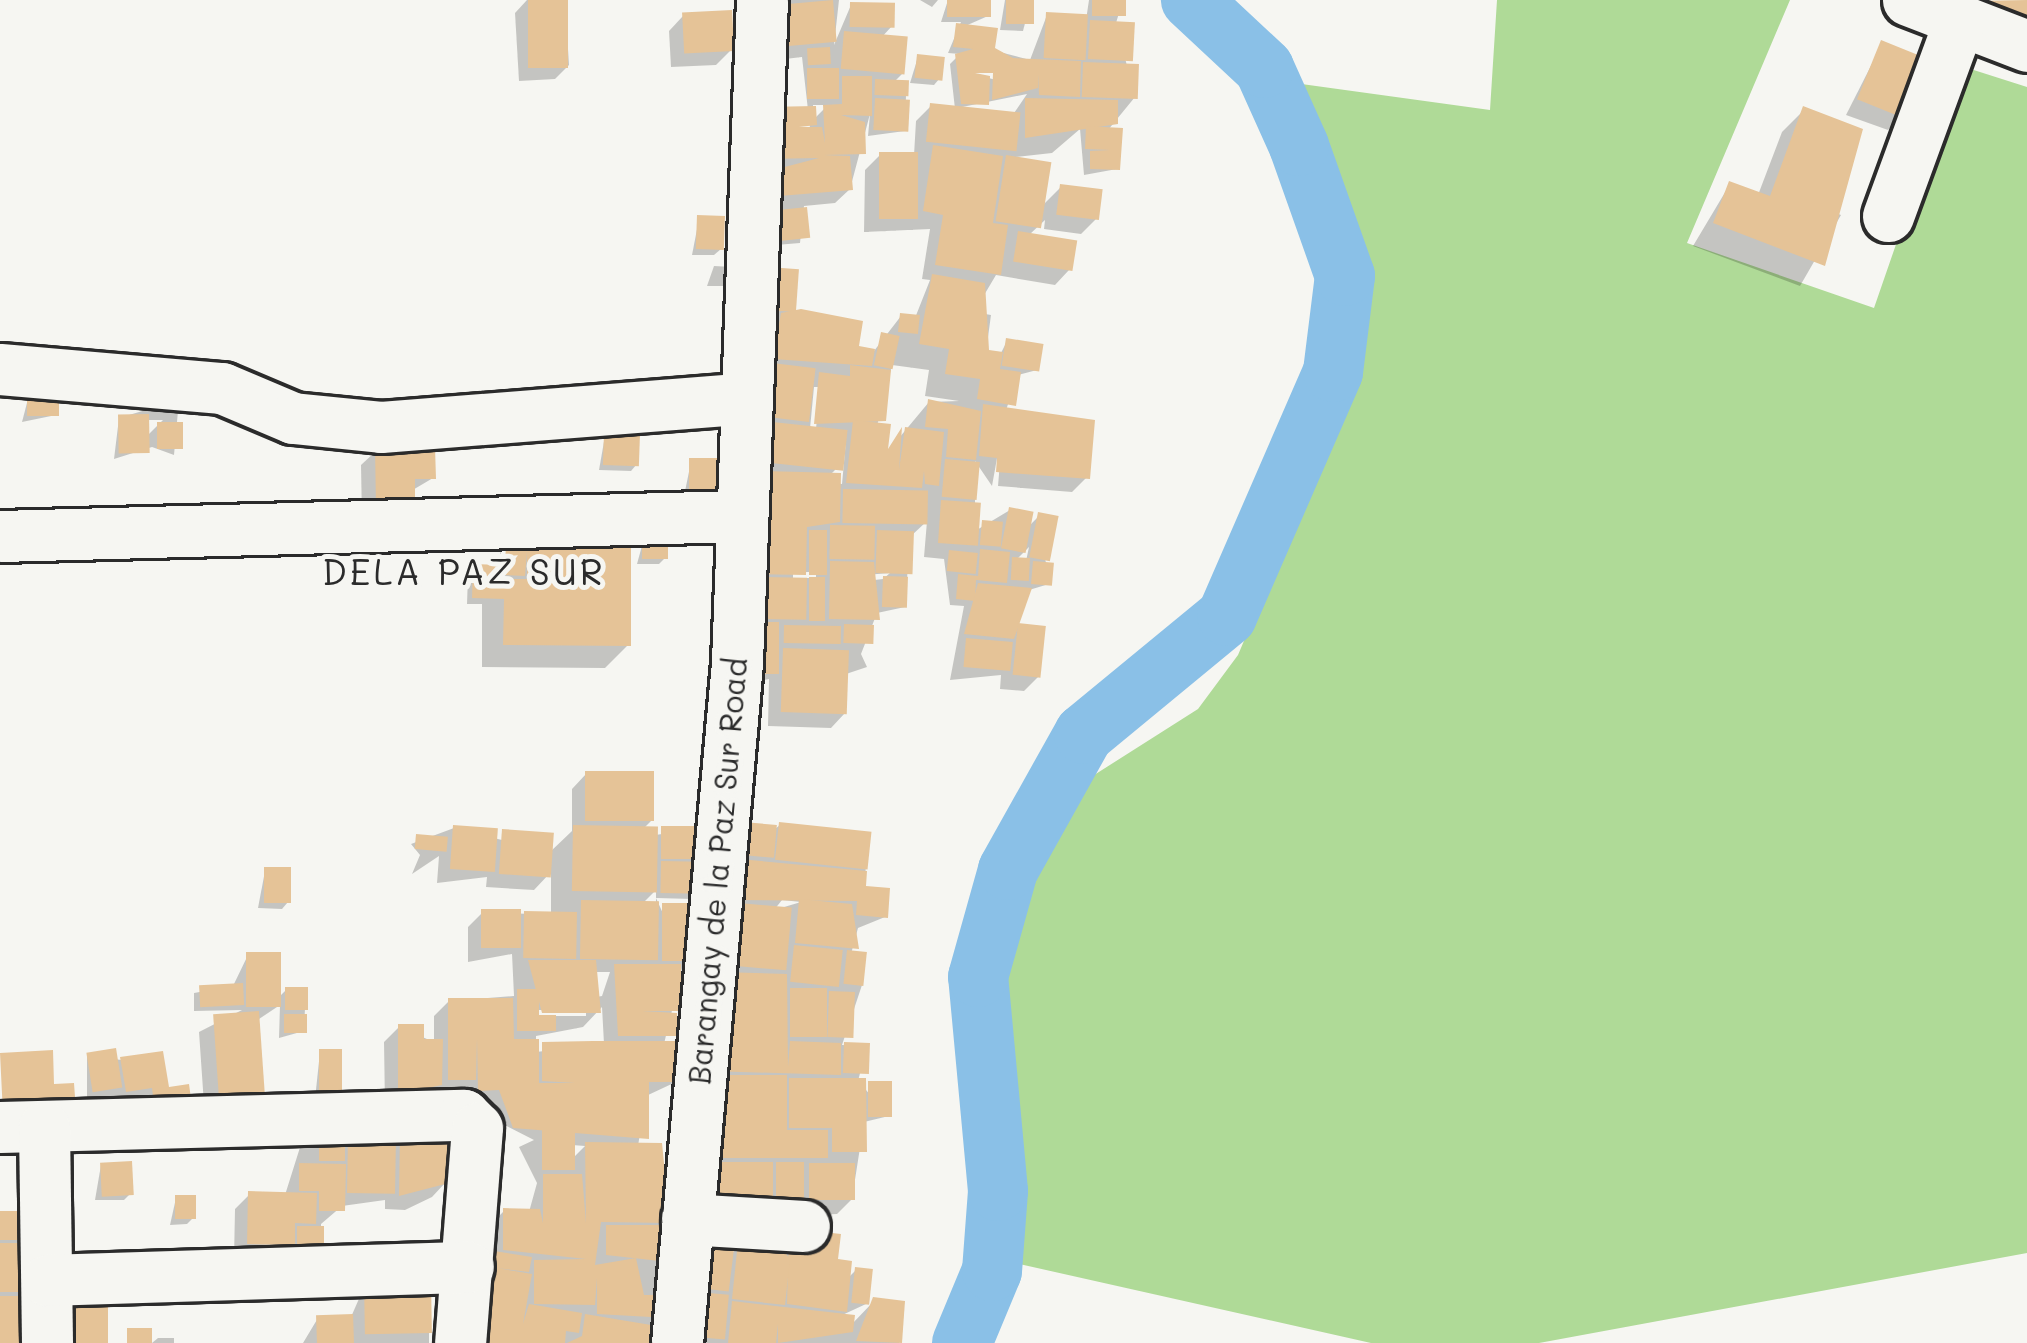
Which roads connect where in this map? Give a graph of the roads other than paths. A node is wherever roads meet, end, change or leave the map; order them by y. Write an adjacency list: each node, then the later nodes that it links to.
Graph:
1 (1908, 0): 3 (street)
2 (750, 2): 7 (street, Barangay de la Paz Sur Road)
3 (1960, 19): 4 (street); 5 (street)
4 (2027, 46)
5 (1888, 216)
6 (0, 369): 7 (street)
7 (747, 398): 8 (street, Barangay de la Paz Sur Road)
8 (740, 516): 9 (street); 11 (street, Barangay de la Paz Sur Road)
9 (0, 536)
10 (22, 1127): 13 (street); 14 (street)
11 (687, 1219): 12 (street); 17 (street, Barangay de la Paz Sur Road)
12 (803, 1226)
13 (468, 1267): 14 (street); 16 (street)
14 (47, 1280): 15 (street)
15 (47, 1343)
16 (460, 1343)
17 (677, 1343)

